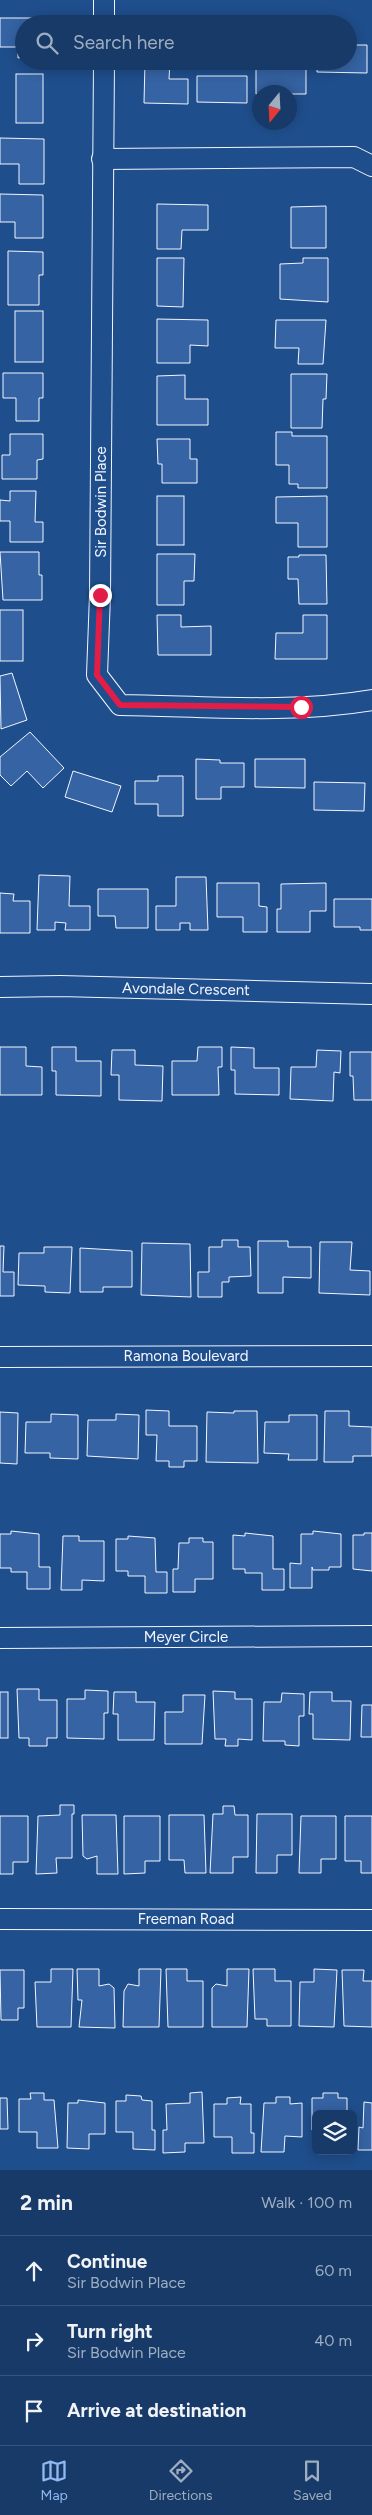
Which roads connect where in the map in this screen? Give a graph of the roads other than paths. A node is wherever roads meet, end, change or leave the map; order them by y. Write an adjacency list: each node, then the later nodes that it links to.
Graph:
1 (104, 0): 2 (street)
2 (104, 15)
3 (104, 70): 4 (street, Sir Bodwin Place)
4 (102, 159): 5 (street); 6 (street, Sir Bodwin Place)
5 (372, 166)
6 (372, 700)
7 (0, 987): 8 (street, Avondale Crescent)
8 (372, 994)
9 (372, 1356): 10 (street, Ramona Boulevard)
10 (0, 1357)
11 (372, 1636): 12 (street, Meyer Circle)
12 (0, 1638)
13 (0, 1919): 14 (street, Freeman Road)
14 (372, 1920)

